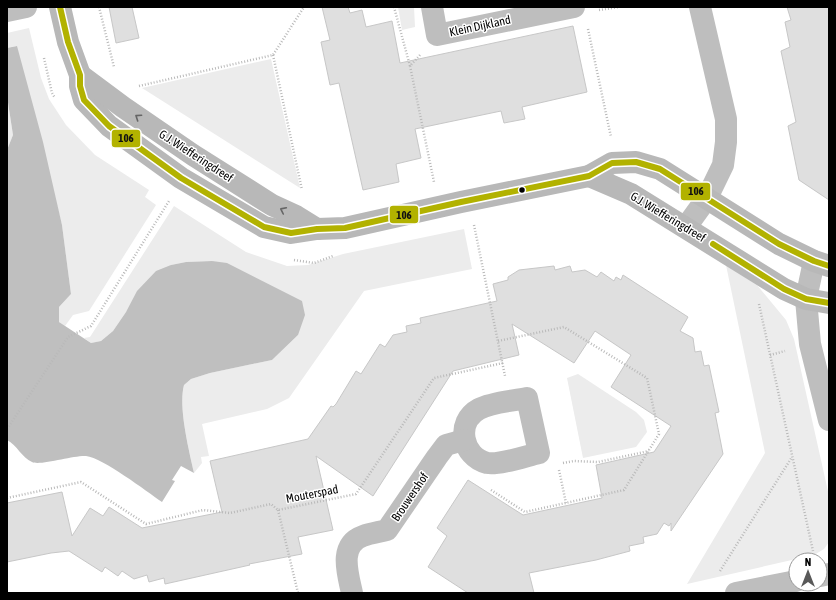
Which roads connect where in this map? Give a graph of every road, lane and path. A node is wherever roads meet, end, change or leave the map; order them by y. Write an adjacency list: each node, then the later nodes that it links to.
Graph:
1 (26, 7): 9 (street)
2 (60, 7): 23 (street, G.J. Wiefferingdreef)
3 (99, 7): 15 (path)
4 (304, 7): 12 (path)
5 (394, 7): 14 (path)
6 (432, 7): 11 (street, Klein Dijkland)
7 (574, 7): 11 (street, Klein Dijkland)
8 (700, 7): 22 (street)
9 (7, 11)
10 (588, 28): 18 (path)
11 (438, 35): 14 (path)
12 (273, 55): 16 (path); 20 (path)
13 (44, 57): 17 (path)
14 (410, 66): 23 (path)
15 (115, 70)
16 (142, 91)
17 (56, 100)
18 (612, 141)
19 (589, 176): 22 (street, G.J. Wiefferingdreef); 23 (street, G.J. Wiefferingdreef); 27 (street, G.J. Wiefferingdreef)
20 (296, 189)
21 (170, 198): 38 (path)
22 (707, 198): 27 (street); 30 (street, G.J. Wiefferingdreef)
23 (460, 202): 25 (path)
24 (481, 223): 25 (path)
25 (474, 225): 26 (path); 34 (path)
26 (466, 226)
27 (686, 227): 32 (street, G.J. Wiefferingdreef)
28 (334, 255): 29 (path)
29 (293, 260)
30 (822, 264): 32 (street)
31 (758, 298): 41 (path)
32 (806, 299): 33 (street, G.J. Wiefferingdreef); 37 (street)
33 (829, 303)
34 (498, 341): 35 (path); 40 (path)
35 (503, 363): 36 (path); 45 (path, Mouterspad)
36 (511, 402): 39 (street); 39 (street)
37 (829, 420)
38 (7, 429)
39 (464, 440): 50 (street, Brouwershof)
40 (649, 451): 44 (path); 44 (path)
41 (792, 456): 46 (path); 47 (path)
42 (487, 488): 44 (path)
43 (7, 498): 45 (path, Mouterspad)
44 (566, 503)
45 (278, 510): 49 (path)
46 (813, 552)
47 (719, 572)
48 (788, 583): 51 (street)
49 (298, 593)
50 (352, 593)
51 (736, 593)

